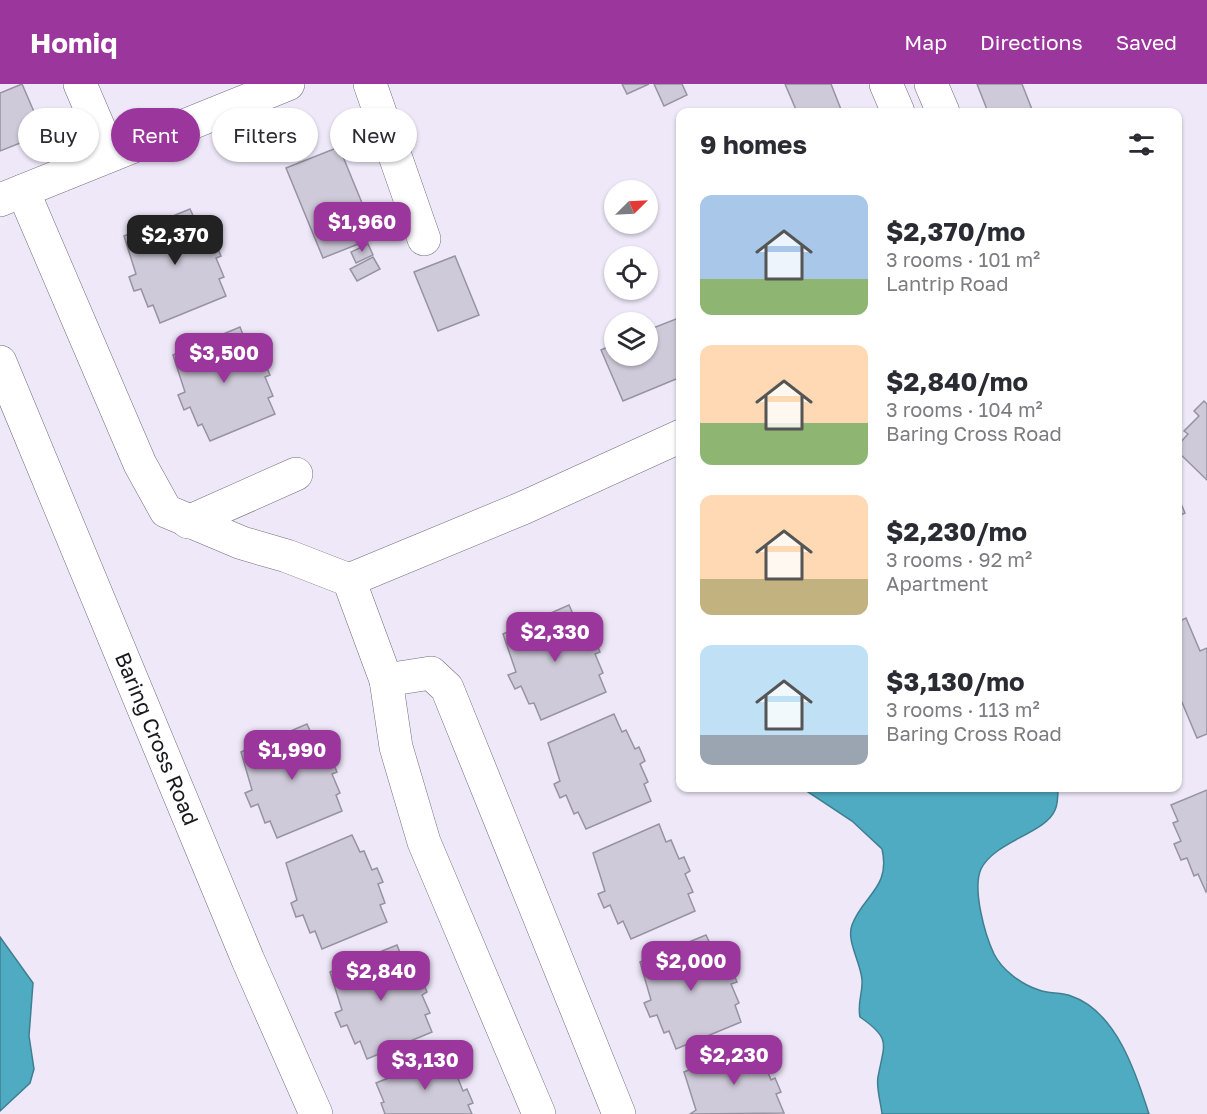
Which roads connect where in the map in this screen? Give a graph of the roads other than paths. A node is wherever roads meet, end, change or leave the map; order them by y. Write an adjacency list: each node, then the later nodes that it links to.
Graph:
1 (80, 84): 8 (street)
2 (288, 84): 8 (street)
3 (370, 84): 10 (street)
4 (886, 84): 6 (street)
5 (931, 84): 7 (street)
6 (896, 108)
7 (941, 108)
8 (110, 154): 9 (street)
9 (12, 195): 14 (street)
10 (424, 238)
11 (0, 362): 17 (street, Baring Cross Road)
12 (676, 438): 15 (street)
13 (296, 474): 14 (street)
14 (188, 522): 15 (street)
15 (349, 580): 16 (street)
16 (386, 680): 18 (street); 19 (street)
17 (316, 1114)
18 (539, 1114)
19 (619, 1114)

